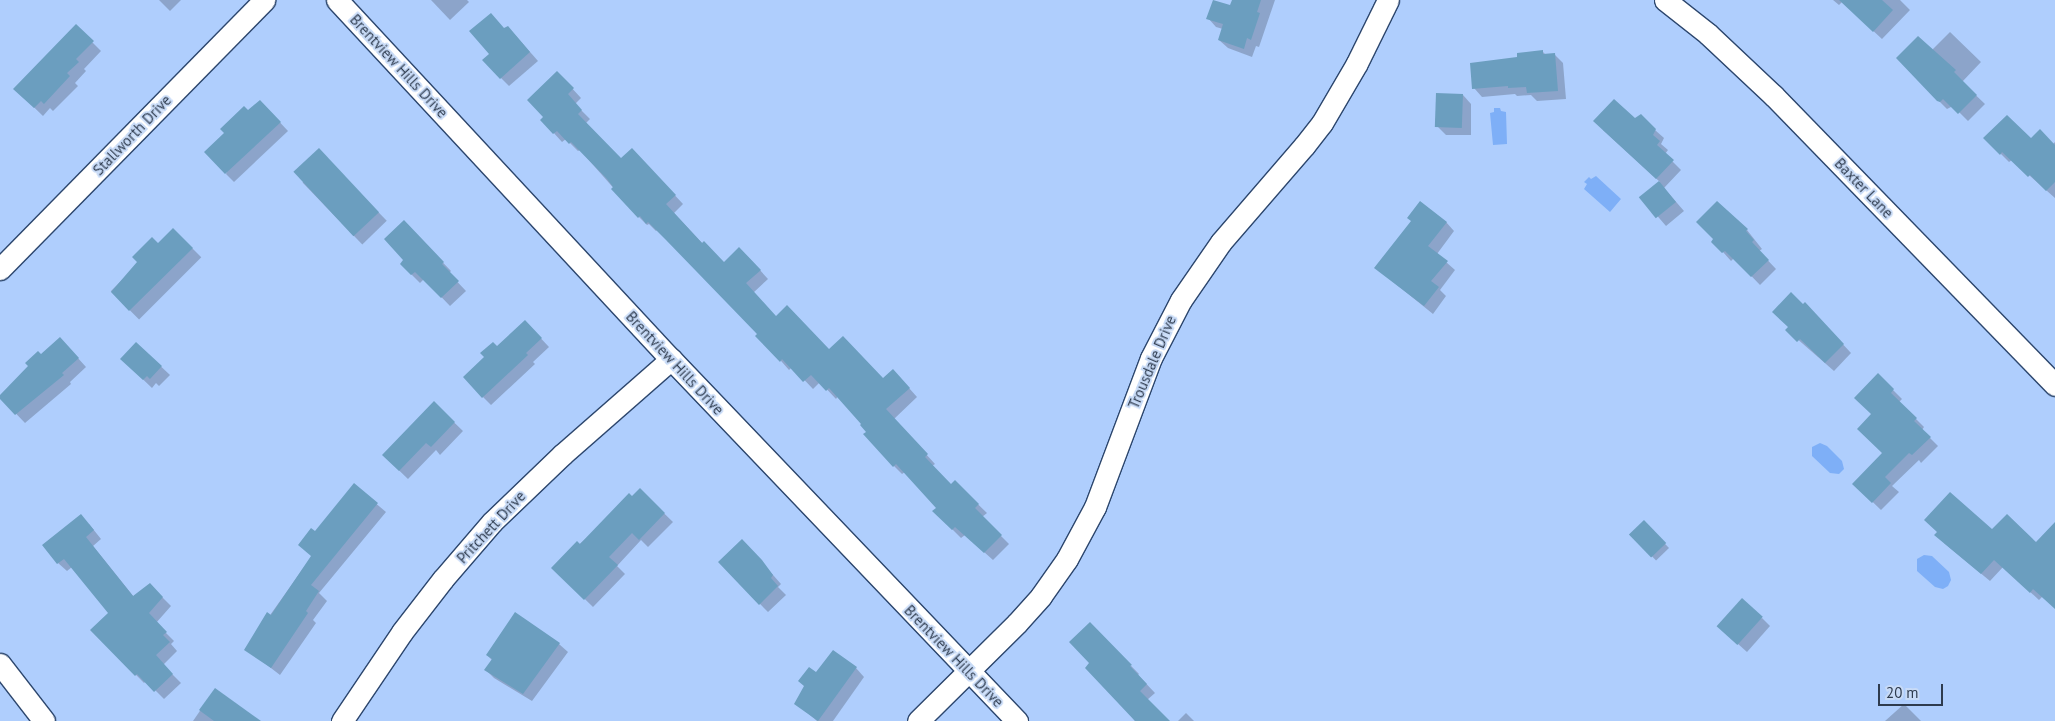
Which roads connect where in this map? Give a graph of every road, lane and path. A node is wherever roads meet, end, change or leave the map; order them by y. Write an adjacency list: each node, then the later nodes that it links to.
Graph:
1 (264, 0): 5 (street, Stallworth Drive)
2 (337, 0): 6 (street, Brentview Hills Drive)
3 (1388, 0): 9 (street, Trousdale Drive)
4 (1665, 0): 7 (street, Baxter Lane)
5 (0, 269)
6 (671, 359): 9 (street, Brentview Hills Drive); 11 (street, Pritchett Drive)
7 (2055, 385)
8 (0, 664): 10 (street)
9 (969, 672): 12 (street, Trousdale Drive); 13 (street, Brentview Hills Drive)
10 (44, 721)
11 (342, 721)
12 (918, 721)
13 (1017, 721)

